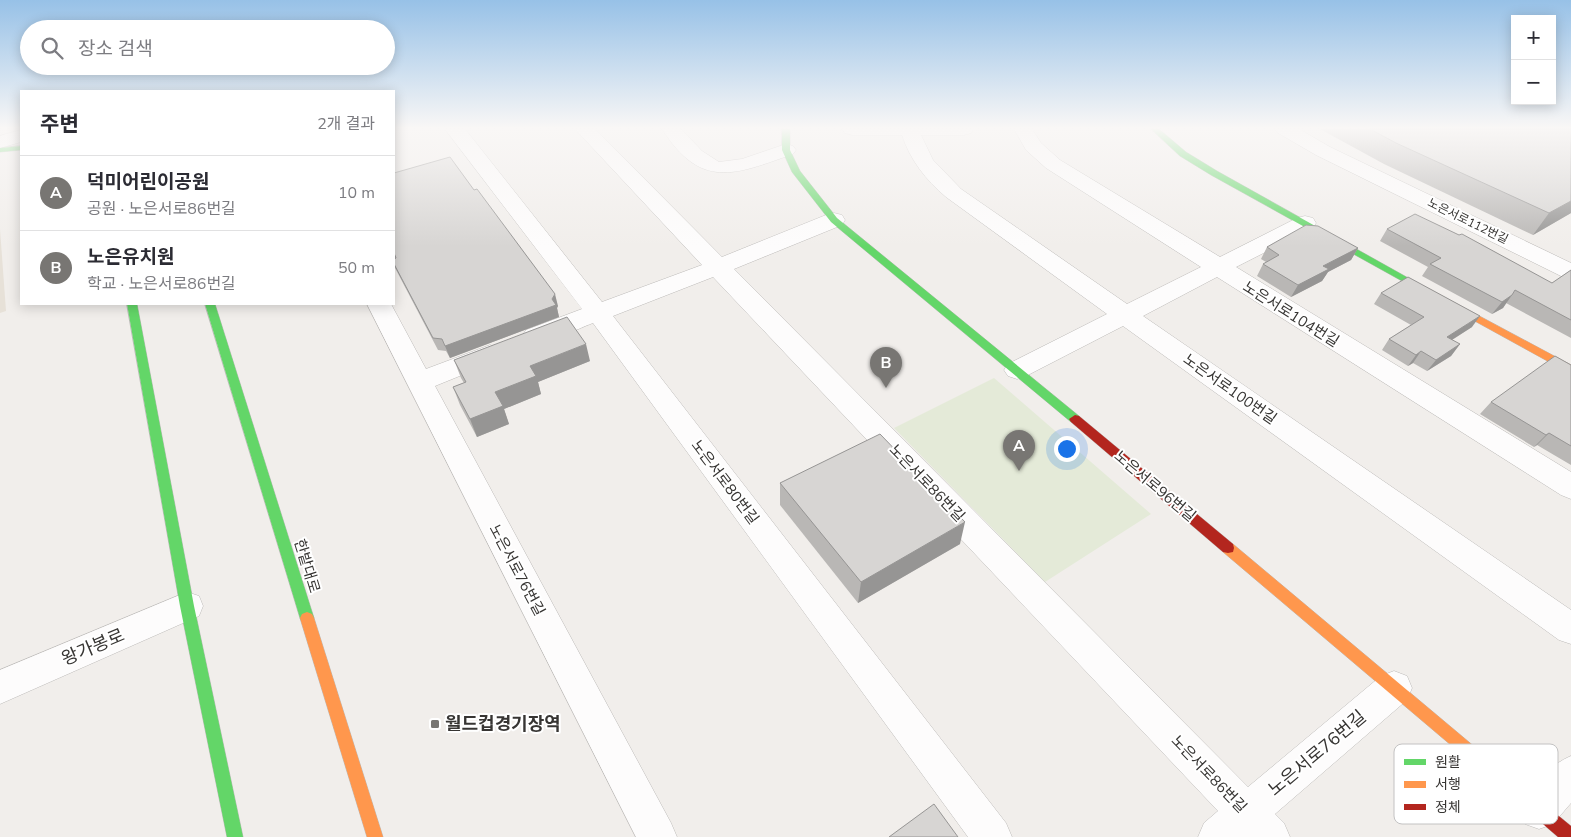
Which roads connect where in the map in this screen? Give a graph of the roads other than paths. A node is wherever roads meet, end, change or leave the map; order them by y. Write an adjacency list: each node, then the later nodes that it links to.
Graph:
1 (485, 168): 16 (street, 노은서로80번길)
2 (622, 168): 10 (street, 노은서로86번길)
3 (794, 168): 8 (street, 노은서로96번길)
4 (929, 168): 17 (street, 노은서로100번길)
5 (1059, 168): 11 (street, 노은서로104번길)
6 (1208, 168): 9 (street)
7 (1358, 168): 12 (street, 노은서로112번길)
8 (834, 220): 10 (street); 18 (street, 노은서로96번길)
9 (1305, 223): 11 (street); 19 (street)
10 (718, 267): 16 (street); 30 (street, 노은서로86번길)
11 (1218, 268): 17 (street); 21 (street, 노은서로104번길)
12 (1571, 272)
13 (132, 305): 22 (street)
14 (210, 305): 32 (street, 한밭대로)
15 (379, 305): 20 (street, 노은서로76번길)
16 (597, 312): 20 (street); 34 (street, 노은서로80번길)
17 (1125, 316): 18 (street); 23 (street, 노은서로100번길)
18 (1017, 370): 25 (street, 노은서로96번길)
19 (1571, 370)
20 (419, 382): 33 (street, 노은서로76번길)
21 (1571, 487)
22 (187, 606): 24 (street, 왕가봉로); 31 (street)
23 (1571, 629)
24 (0, 687)
25 (1394, 688): 26 (street, 노은서로96번길); 30 (street, 노은서로76번길)
26 (1461, 744)
27 (1571, 774): 28 (street)
28 (1558, 789)
29 (1556, 824): 36 (street, 노은서로96번길)
30 (1258, 825): 35 (street, 노은서로76번길)
31 (235, 837)
32 (375, 837)
33 (657, 837)
34 (992, 837)
35 (1218, 837)
36 (1571, 837)

